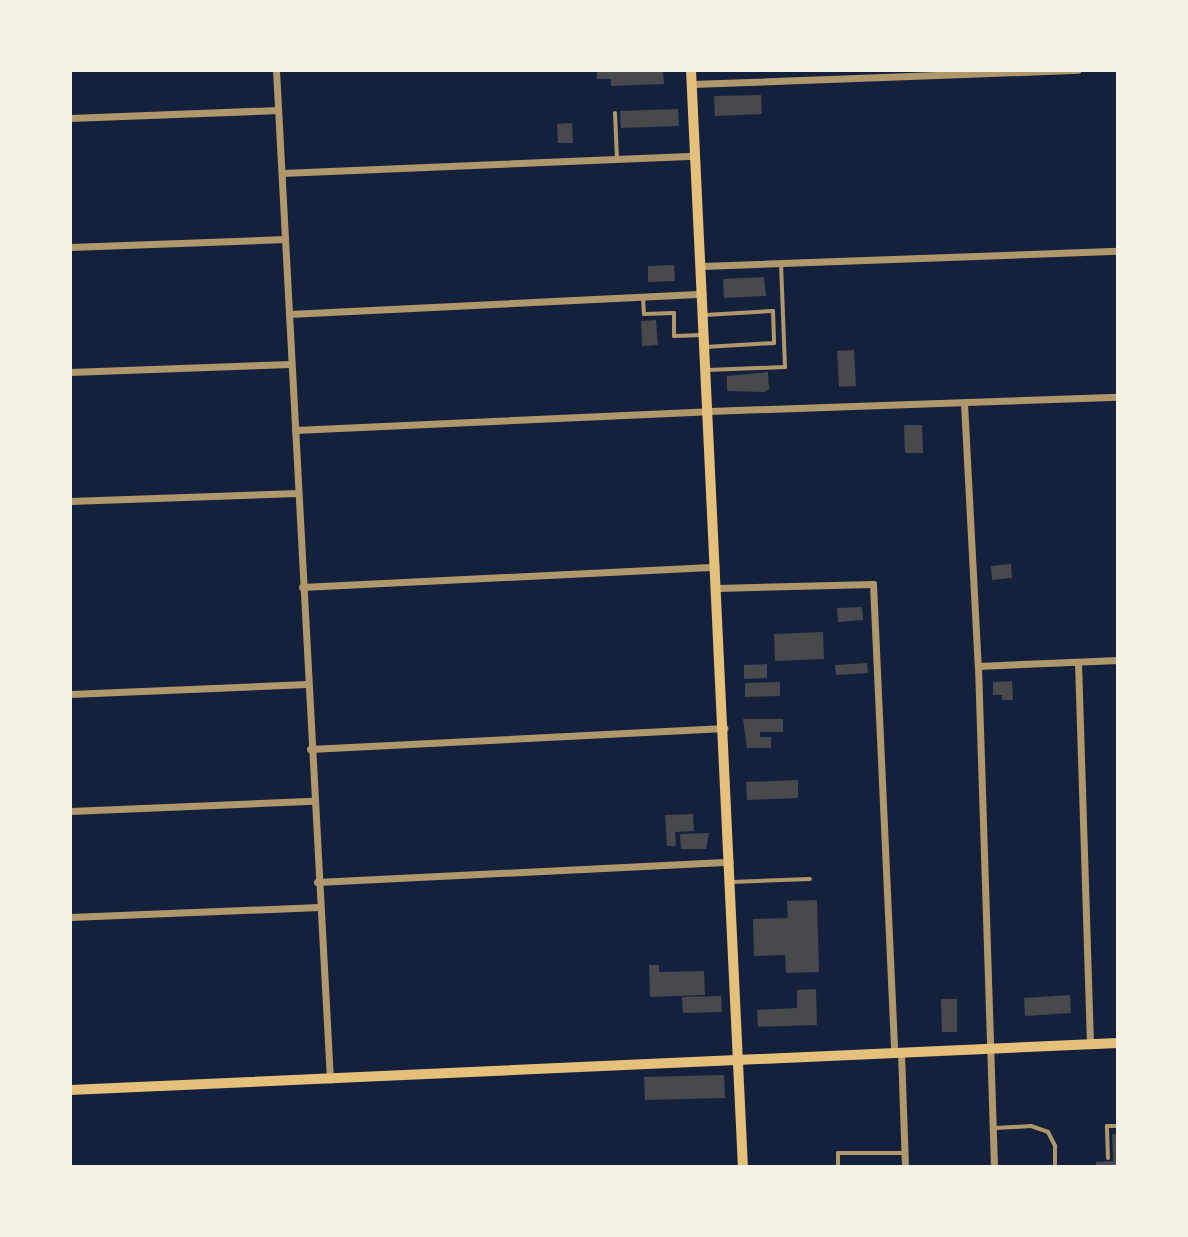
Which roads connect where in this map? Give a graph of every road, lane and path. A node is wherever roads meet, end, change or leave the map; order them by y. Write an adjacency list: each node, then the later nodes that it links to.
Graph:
1 (276, 70): 5 (street)
2 (691, 70): 4 (main road)
3 (1078, 70): 4 (street)
4 (692, 84): 8 (main road)
5 (278, 110): 7 (street); 10 (street)
6 (615, 113): 9 (lane)
7 (70, 118)
8 (695, 156): 9 (street); 15 (main road)
9 (617, 159): 10 (street)
10 (282, 173): 11 (street)
11 (285, 239): 12 (street); 18 (street)
12 (70, 247)
13 (1118, 251): 14 (street)
14 (781, 263): 15 (street); 23 (lane)
15 (702, 266): 16 (main road)
16 (703, 294): 17 (street); 19 (main road)
17 (643, 297): 18 (street); 20 (lane)
18 (289, 314): 22 (street)
19 (704, 315): 20 (main road); 21 (lane)
20 (705, 335): 21 (main road)
21 (705, 347): 23 (main road)
22 (291, 364): 24 (street); 28 (street)
23 (706, 370): 27 (main road)
24 (70, 372)
25 (1118, 397): 26 (street)
26 (964, 403): 27 (street); 36 (street)
27 (709, 411): 28 (street); 31 (main road)
28 (295, 430): 29 (street)
29 (298, 493): 30 (street); 32 (street)
30 (70, 501)
31 (716, 567): 32 (street); 33 (main road)
32 (302, 587): 37 (street)
33 (717, 588): 39 (main road); 52 (street)
34 (1118, 660): 35 (street)
35 (1078, 662): 36 (street); 50 (street)
36 (978, 666): 51 (street)
37 (307, 684): 38 (street); 40 (street)
38 (70, 694)
39 (724, 728): 40 (street); 43 (main road)
40 (310, 749): 41 (street)
41 (313, 801): 42 (street); 45 (street)
42 (70, 811)
43 (730, 862): 45 (street); 46 (main road)
44 (810, 879): 46 (lane)
45 (317, 882): 47 (street)
46 (731, 882): 53 (main road)
47 (319, 907): 48 (street); 54 (street)
48 (70, 917)
49 (1118, 1043): 50 (main road)
50 (1090, 1044): 51 (main road)
51 (992, 1048): 52 (main road); 57 (street)
52 (898, 1052): 53 (main road); 58 (street)
53 (741, 1059): 54 (main road); 60 (main road)
54 (330, 1080): 55 (main road)
55 (70, 1090)
56 (1118, 1126): 59 (lane)
57 (992, 1128): 63 (street); 64 (lane)
58 (905, 1153): 61 (lane); 62 (street)
59 (1108, 1158)
60 (743, 1167)
61 (838, 1167)
62 (905, 1167)
63 (994, 1167)
64 (1055, 1167)

